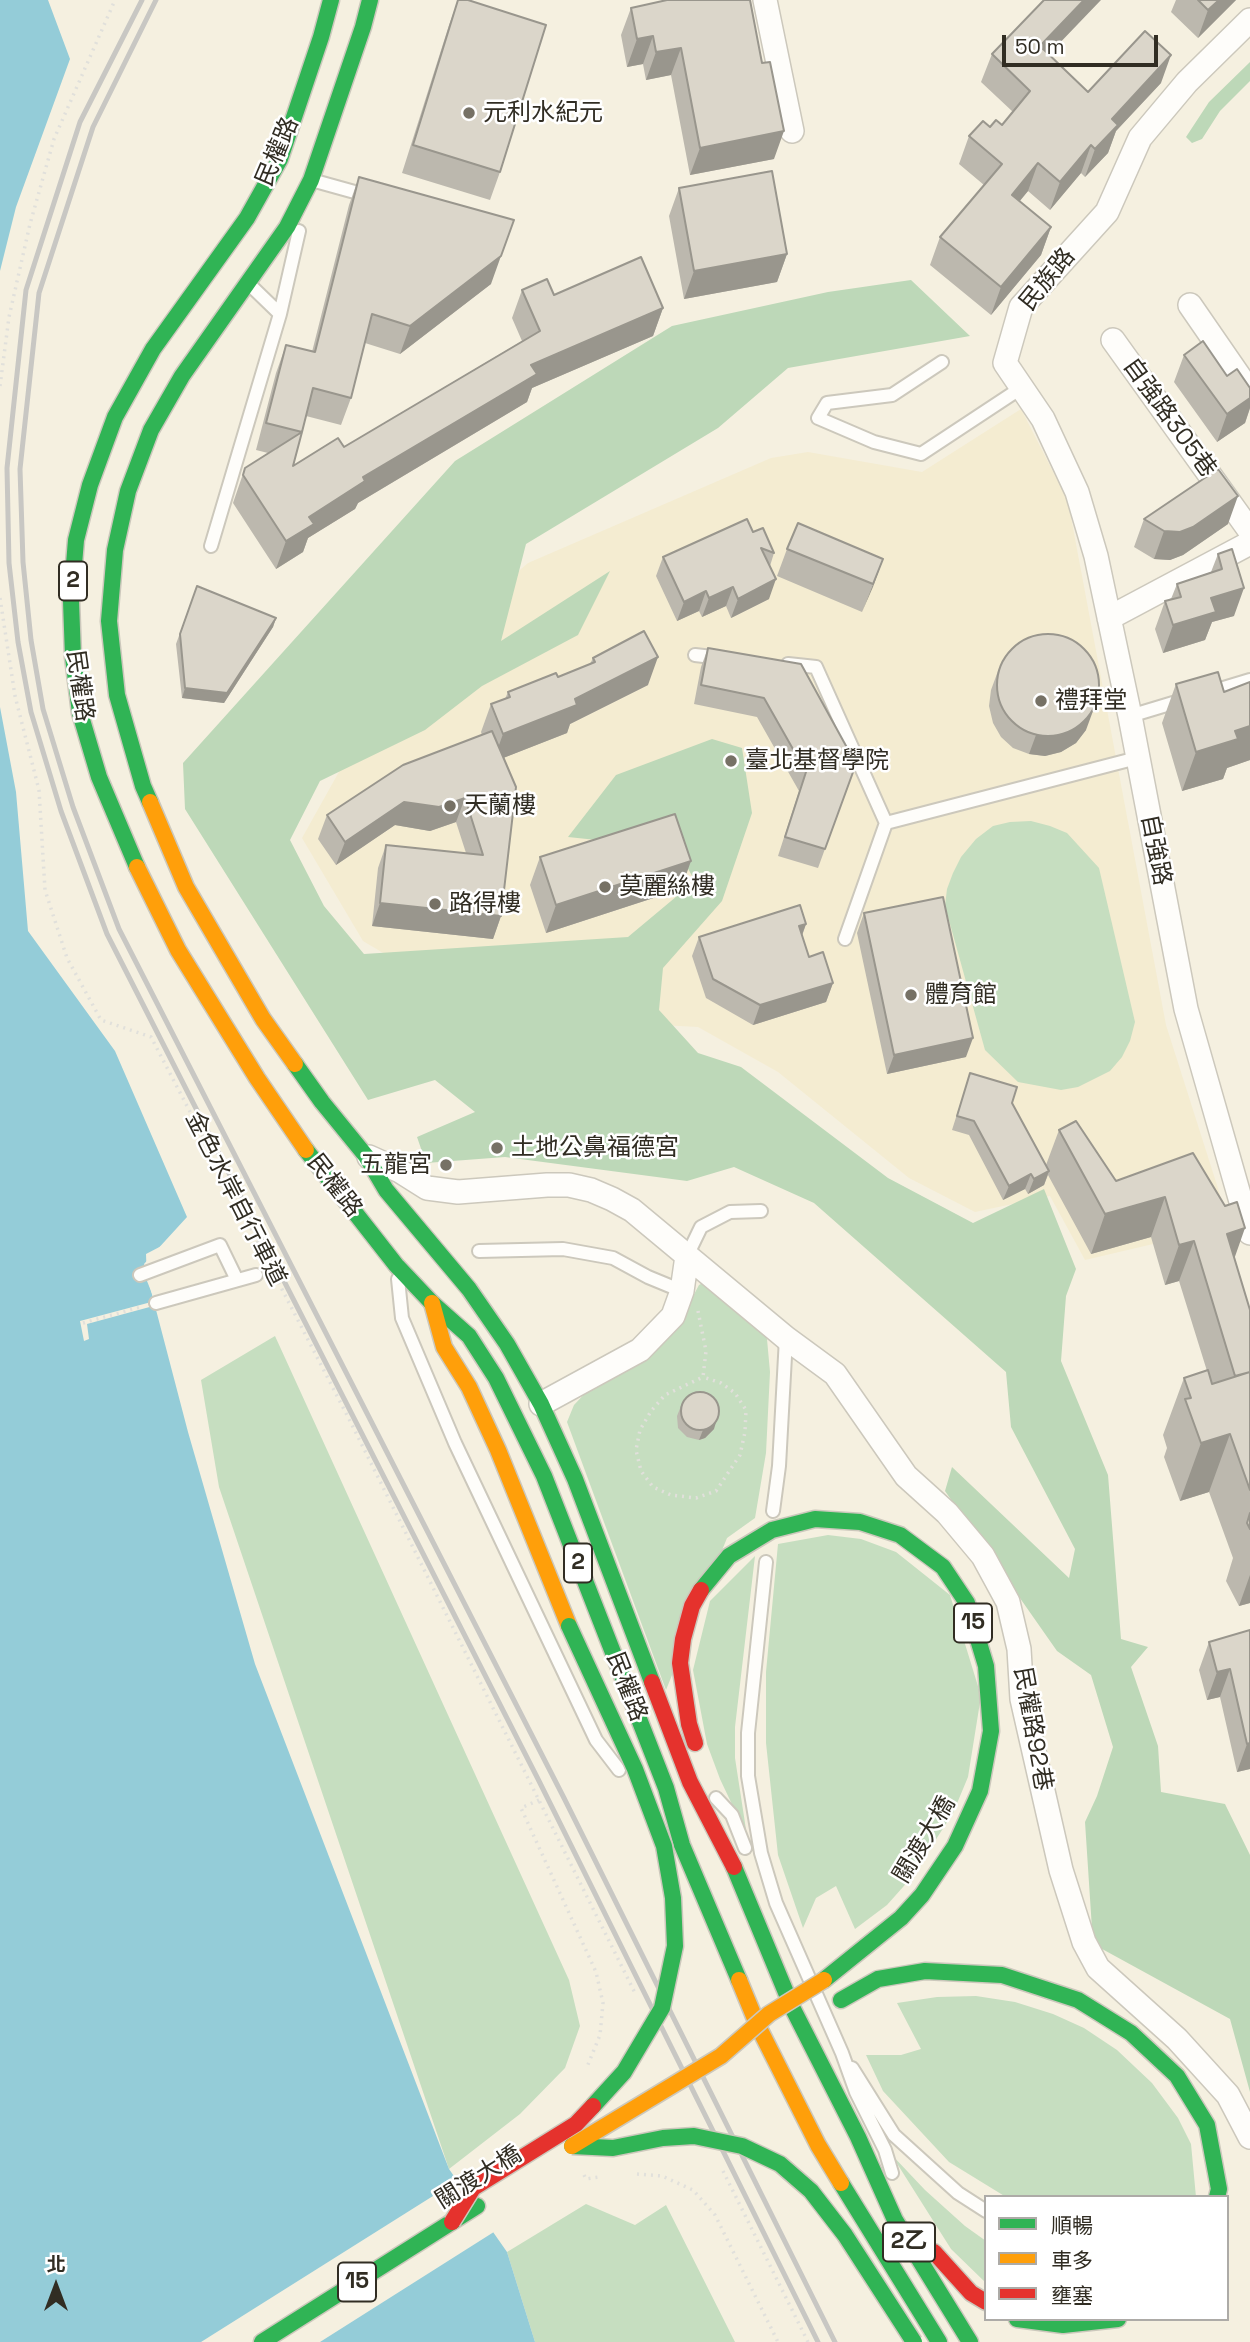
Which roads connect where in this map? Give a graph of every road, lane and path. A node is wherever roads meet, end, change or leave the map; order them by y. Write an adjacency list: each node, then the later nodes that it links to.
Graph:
1 (115, 0): 14 (path)
2 (331, 0): 35 (main road, 民權路 / 2)
3 (370, 0): 7 (main road, 民權路 / 2)
4 (765, 0): 6 (street)
5 (1250, 20): 15 (street, 民族路)
6 (792, 131)
7 (311, 180): 8 (lane); 9 (main road, 民權路 / 2); 11 (lane)
8 (378, 198)
9 (249, 284): 11 (lane); 30 (main road, 民權路 / 2)
10 (1190, 305): 16 (street)
11 (280, 314): 19 (lane)
12 (1113, 340): 17 (street, 自強路305巷)
13 (942, 362): 15 (lane)
14 (0, 387)
15 (1021, 388): 21 (street, 民族路)
16 (1250, 392)
17 (1250, 531)
18 (1250, 543): 21 (street)
19 (211, 546)
20 (0, 598): 57 (path, 金色水岸自行車道)
21 (1109, 618): 26 (street, 自強路)
22 (695, 655): 23 (lane)
23 (735, 659)
24 (775, 663): 28 (lane)
25 (1250, 680): 26 (lane)
26 (1130, 716): 27 (street, 自強路)
27 (1137, 758): 28 (lane); 32 (street, 自強路)
28 (886, 823): 29 (lane)
29 (845, 939)
30 (366, 1156): 34 (street, 民權路); 45 (main road, 民權路 / 2)
31 (761, 1211): 34 (lane)
32 (1250, 1233)
33 (479, 1251): 39 (lane)
34 (687, 1256): 39 (street); 43 (street, 民權路)
35 (396, 1265): 41 (main road, 民權路 / 2); 50 (lane)
36 (140, 1275): 38 (lane)
37 (256, 1275): 38 (lane)
38 (237, 1280): 40 (lane)
39 (681, 1291): 44 (path); 45 (street)
40 (156, 1303): 42 (path)
41 (432, 1303): 50 (main road, 民權路 / 2); 68 (main road, bridge)
42 (83, 1322)
43 (786, 1338): 46 (lane); 59 (street, 民權路92巷)
44 (703, 1377): 44 (path)
45 (541, 1404): 51 (main road, 民權路 / 2)
46 (773, 1511)
47 (766, 1562): 52 (lane)
48 (701, 1759): 56 (main road, 關渡大橋 / 15, bridge)
49 (710, 1789): 51 (main road); 52 (lane)
50 (682, 1845): 54 (main road, 民權路 / 2)
51 (726, 1848): 53 (main road, 民權路 / 2)
52 (776, 1903): 55 (lane)
53 (792, 2007): 58 (main road, 民權路 / 2乙)
54 (758, 2026): 60 (main road, 民權路 / 2乙)
55 (842, 2053): 64 (lane); 67 (lane)
56 (721, 2056): 66 (main road, 關渡大橋 / 15); 76 (main road, 關渡大橋 / 15, bridge)
57 (586, 2070)
58 (858, 2137): 64 (main road); 78 (main road, 民權路 / 2乙)
59 (1250, 2137)
60 (818, 2144): 73 (lane, 2乙); 77 (main road, 民權路 / 2乙)
61 (582, 2170): 63 (path)
62 (628, 2173): 75 (path)
63 (607, 2176)
64 (897, 2186)
65 (496, 2194): 68 (main road, 關渡大橋 / 15)
66 (1218, 2195)
67 (984, 2210)
68 (452, 2222): 74 (main road, 關渡大橋 / 15)
69 (927, 2238): 70 (main road)
70 (984, 2301)
71 (1032, 2321): 72 (main road)
72 (1100, 2321)
73 (891, 2330)
74 (262, 2342)
75 (778, 2342)
76 (914, 2342)
77 (939, 2342)
78 (970, 2342)

